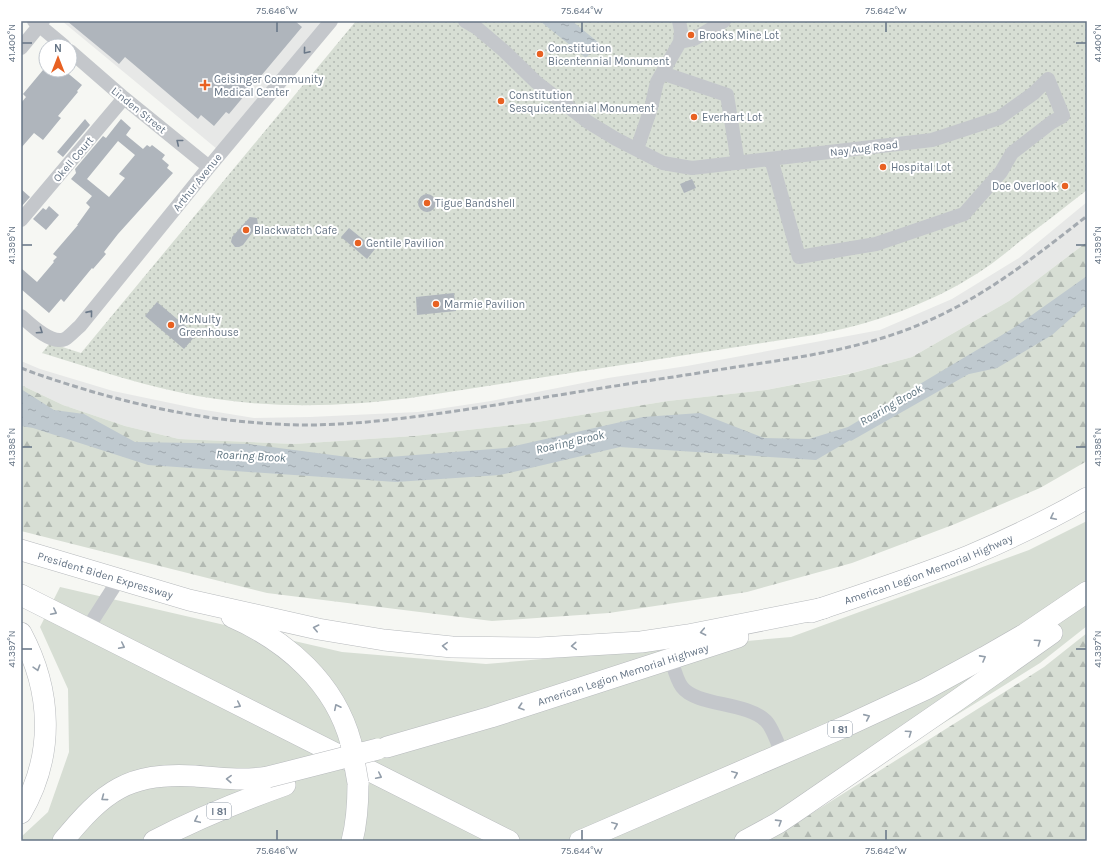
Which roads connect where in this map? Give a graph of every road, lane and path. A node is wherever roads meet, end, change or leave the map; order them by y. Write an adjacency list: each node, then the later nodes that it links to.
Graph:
1 (331, 21): 15 (street, Arthur Avenue, one-way to 15)
2 (465, 21): 12 (street, Nay Aug Road)
3 (680, 21): 7 (street)
4 (724, 21): 7 (street)
5 (39, 22): 6 (street); 8 (street)
6 (56, 38)
7 (680, 42): 10 (street)
8 (21, 48)
9 (78, 58): 11 (street, Linden Street)
10 (662, 73): 12 (street); 14 (street)
11 (124, 98): 15 (street, Linden Street, one-way to 11); 16 (street, Okell Court)
12 (637, 149): 14 (street, Nay Aug Road)
13 (771, 159): 13 (street, Nay Aug Road); 14 (street, Nay Aug Road)
14 (738, 163)
15 (209, 167): 17 (street, Arthur Avenue, one-way to 15)
16 (21, 220)
17 (21, 316)
18 (1087, 498): 25 (highway, American Legion Memorial Highway / I 81, one-way to 25)
19 (21, 550): 20 (highway, President Biden Expressway)
20 (119, 579): 23 (highway, President Biden Expressway); 26 (street)
21 (1087, 592): 29 (highway, I 81, one-way to 21)
22 (21, 595): 26 (highway, one-way to 26)
23 (189, 600): 25 (highway, one-way to 23); 34 (highway, one-way to 23, bridge)
24 (1087, 601): 37 (highway, one-way to 24)
25 (824, 608): 28 (highway, American Legion Memorial Highway / I 81)
26 (87, 629): 35 (highway, one-way to 35)
27 (21, 633): 31 (highway, one-way to 31)
28 (671, 658): 29 (street); 30 (highway, American Legion Memorial Highway / I 81, one-way to 30, bridge)
29 (782, 754): 36 (highway, I 81, one-way to 29)
30 (276, 781): 32 (highway, one-way to 32); 33 (highway, American Legion Memorial Highway / I 81, one-way to 33)
31 (21, 813)
32 (63, 841)
33 (154, 841)
34 (352, 841)
35 (509, 841)
36 (580, 841)
37 (745, 841)

